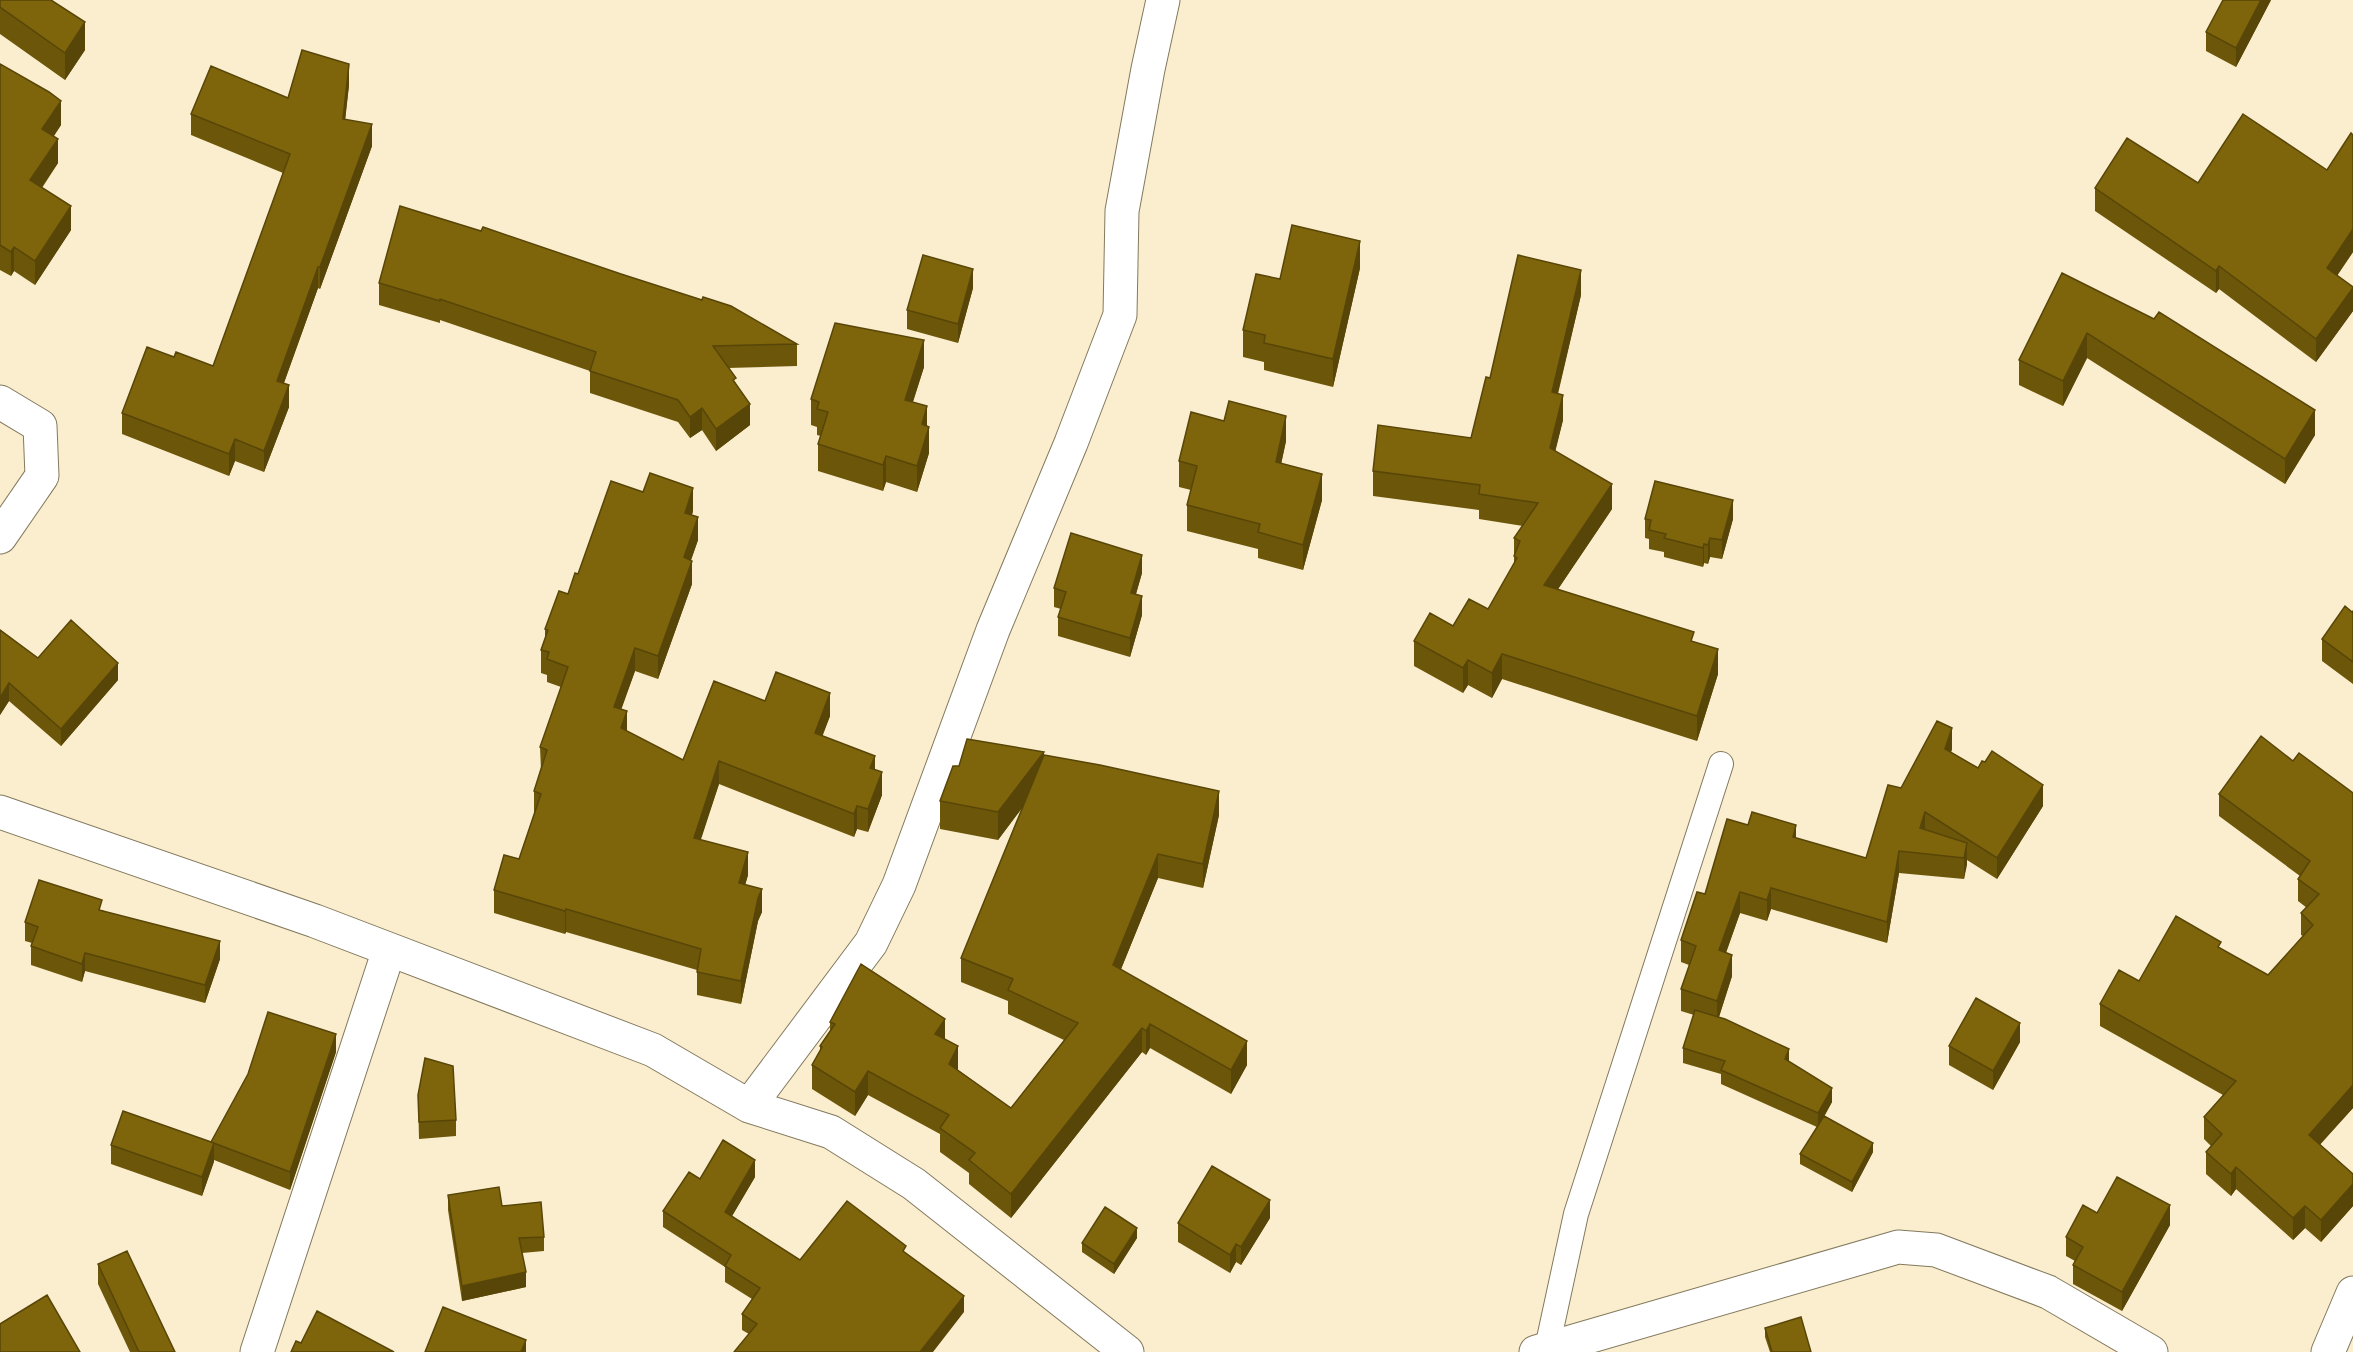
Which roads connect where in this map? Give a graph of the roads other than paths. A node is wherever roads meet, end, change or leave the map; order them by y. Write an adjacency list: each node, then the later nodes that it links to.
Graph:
1 (1163, 0): 7 (street)
2 (0, 402): 3 (street)
3 (0, 537)
4 (1721, 764): 9 (lane)
5 (0, 812): 6 (street)
6 (389, 950): 7 (street); 10 (street)
7 (749, 1106): 11 (street)
8 (2353, 1293): 13 (street)
9 (1542, 1350): 12 (street)
10 (257, 1352)
11 (1127, 1352)
12 (2151, 1352)
13 (2328, 1352)

